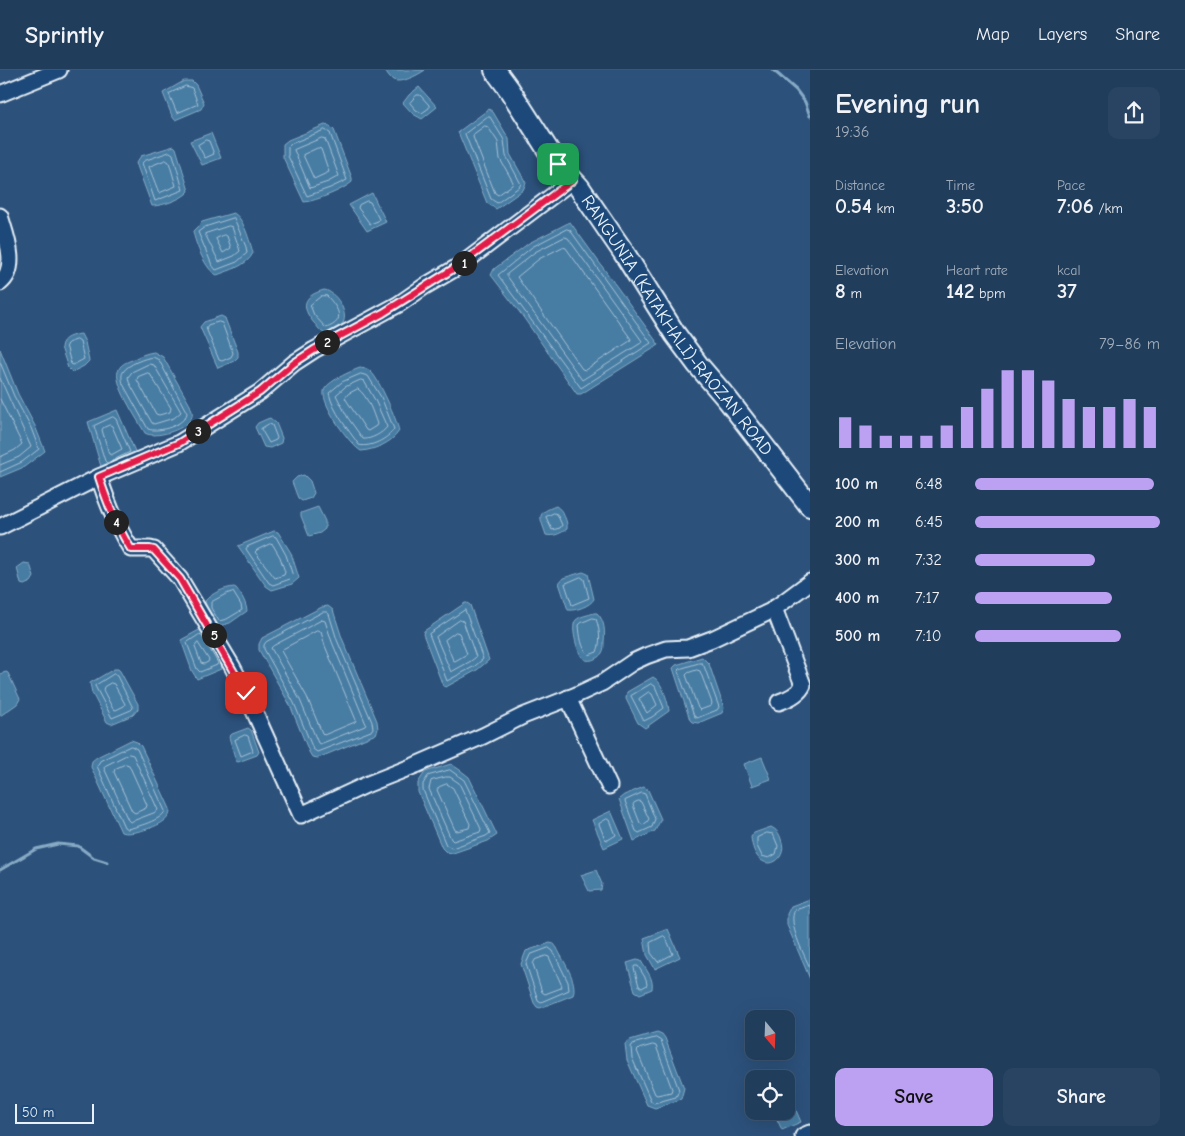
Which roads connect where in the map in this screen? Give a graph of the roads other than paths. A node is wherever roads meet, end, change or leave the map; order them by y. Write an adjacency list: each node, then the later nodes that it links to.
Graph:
1 (59, 70): 3 (street)
2 (495, 70): 4 (main road, RANGUNIA (KATAKHALI)-RAOZAN ROAD)
3 (0, 94)
4 (573, 180): 7 (street); 8 (main road, RANGUNIA (KATAKHALI)-RAOZAN ROAD)
5 (0, 216): 6 (street)
6 (0, 283)
7 (99, 477): 9 (street); 12 (street)
8 (810, 506)
9 (0, 527)
10 (810, 582): 11 (street)
11 (774, 608): 12 (street); 13 (street)
12 (568, 698): 14 (street)
13 (779, 702)
14 (609, 786)
15 (810, 1133): 16 (street)
16 (803, 1136)

